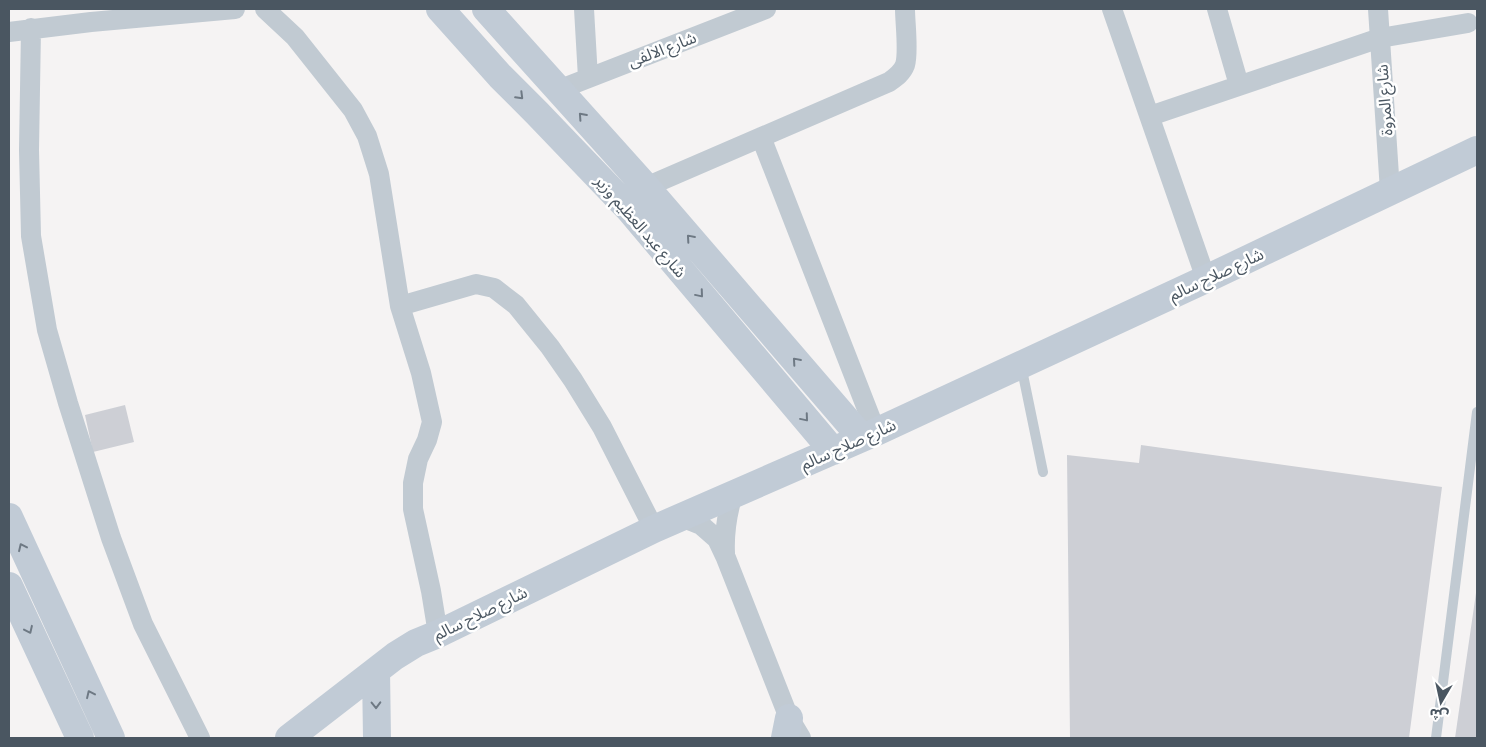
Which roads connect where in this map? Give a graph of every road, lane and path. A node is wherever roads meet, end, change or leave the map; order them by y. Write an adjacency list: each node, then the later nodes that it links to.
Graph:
1 (235, 9): 13 (street)
2 (265, 9): 28 (street)
3 (440, 9): 16 (street, شارع عبد العظيم وزير)
4 (584, 9): 19 (street)
5 (766, 9): 11 (street, شارع الالفى)
6 (905, 9): 23 (street)
7 (1112, 9): 22 (street)
8 (1217, 9): 20 (street)
9 (1378, 9): 15 (street, شارع المروة)
10 (490, 14): 16 (street); 17 (street, شارع عبد العظيم وزير)
11 (717, 18): 19 (street, شارع الالفى)
12 (1468, 24): 15 (street)
13 (31, 28): 14 (street); 46 (street)
14 (9, 32)
15 (1380, 38): 20 (street); 26 (street, شارع المروة)
16 (468, 40): 18 (street, شارع عبد العظيم وزير)
17 (526, 54): 18 (street); 21 (street, شارع عبد العظيم وزير)
18 (500, 76): 32 (street, شارع عبد العظيم وزير, one-way to 32)
19 (588, 78): 21 (street, شارع الالفى)
20 (1239, 86): 22 (street)
21 (558, 90): 25 (street, شارع عبد العظيم وزير, one-way to 21)
22 (1150, 116): 27 (street)
23 (761, 137): 25 (street); 31 (street)
24 (1477, 150): 26 (street, شارع صلاح سالم)
25 (646, 187): 31 (street, شارع عبد العظيم وزير, one-way to 25)
26 (1390, 191): 27 (street, شارع صلاح سالم)
27 (1206, 279): 29 (street, شارع صلاح سالم)
28 (400, 306): 38 (street); 41 (street)
29 (1021, 365): 31 (street, شارع صلاح سالم); 34 (lane)
30 (1477, 412): 33 (lane)
31 (869, 435): 32 (street, شارع صلاح سالم)
32 (833, 451): 35 (street, شارع صلاح سالم)
33 (1474, 461): 49 (lane)
34 (1043, 472)
35 (734, 494): 36 (street, شارع صلاح سالم); 39 (street)
36 (682, 516): 38 (street, شارع صلاح سالم); 39 (street)
37 (9, 517): 45 (street, one-way to 37)
38 (654, 529): 41 (street, شارع صلاح سالم)
39 (726, 558): 43 (street)
40 (9, 586): 44 (street, one-way to 44)
41 (438, 634): 42 (street, شارع صلاح سالم)
42 (376, 671): 47 (street, شارع صلاح سالم); 48 (street, one-way to 48)
43 (792, 731)
44 (80, 738)
45 (111, 738)
46 (200, 738)
47 (288, 738)
48 (377, 738)
49 (1436, 738)

